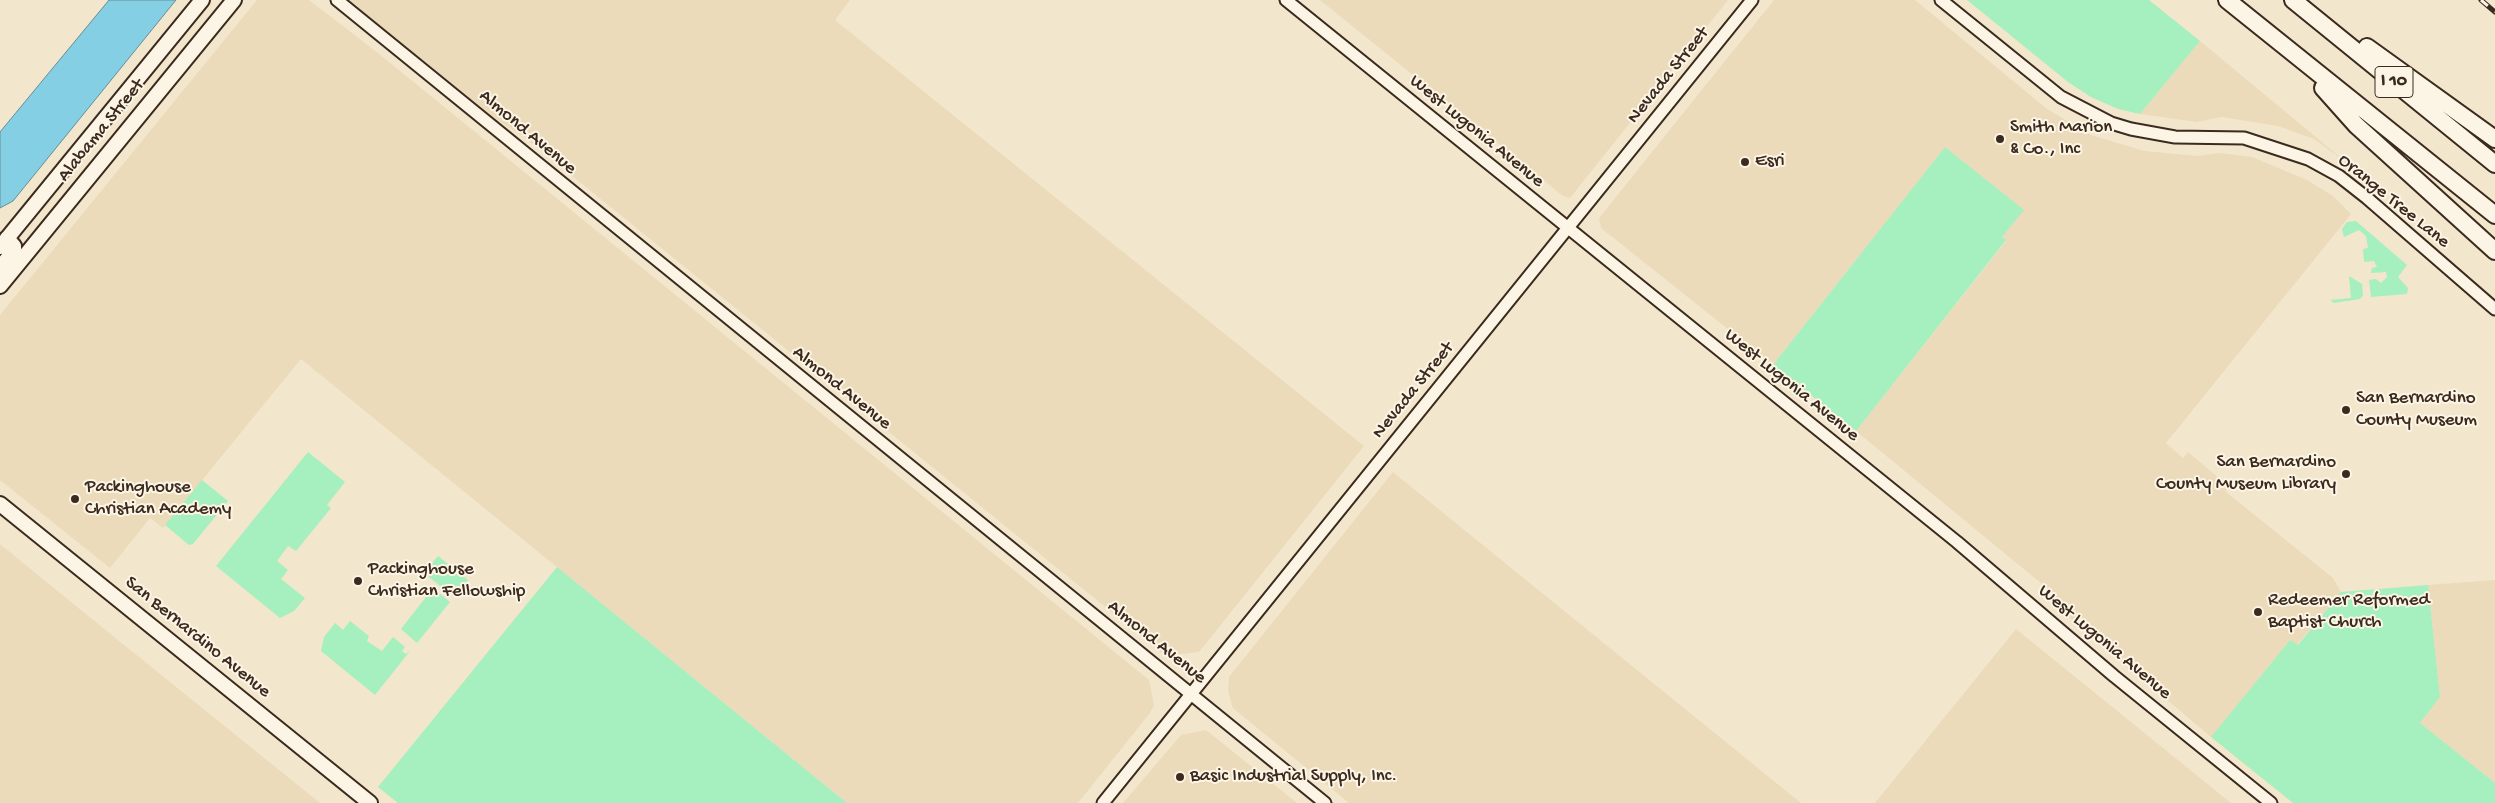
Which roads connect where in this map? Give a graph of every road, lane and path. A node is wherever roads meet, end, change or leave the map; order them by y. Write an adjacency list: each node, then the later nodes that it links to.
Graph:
1 (202, 0): 15 (main road, Alabama Street)
2 (234, 0): 18 (main road, Alabama Street)
3 (337, 0): 21 (street, Almond Avenue)
4 (1286, 0): 14 (street, West Lugonia Avenue)
5 (1752, 0): 14 (street, Nevada Street)
6 (1940, 0): 19 (street, Orange Tree Lane)
7 (2227, 0): 10 (highway, I 10)
8 (2293, 0): 12 (highway, I 10)
9 (2301, 0): 11 (highway)
10 (2296, 56): 13 (highway, I 10); 16 (highway)
11 (2495, 139)
12 (2495, 164)
13 (2495, 215)
14 (1567, 228): 21 (street, Nevada Street); 25 (street, West Lugonia Avenue)
15 (3, 243): 17 (main road)
16 (2495, 252)
17 (0, 268)
18 (0, 286)
19 (2495, 309)
20 (0, 504): 22 (main road, San Bernardino Avenue)
21 (1191, 694): 23 (street, Nevada Street); 24 (street, Almond Avenue)
22 (370, 803)
23 (1103, 803)
24 (1324, 803)
25 (2271, 803)

